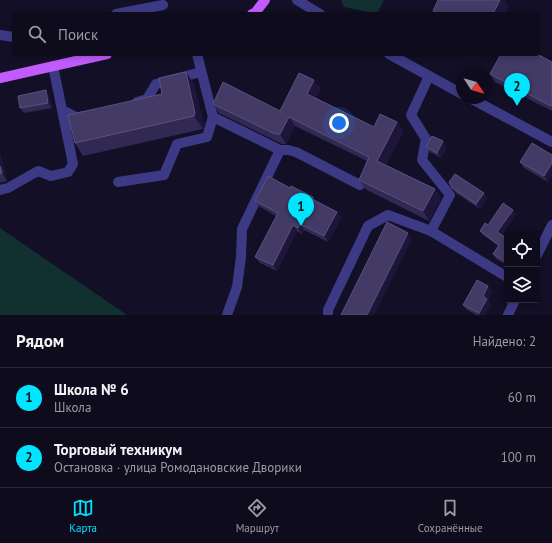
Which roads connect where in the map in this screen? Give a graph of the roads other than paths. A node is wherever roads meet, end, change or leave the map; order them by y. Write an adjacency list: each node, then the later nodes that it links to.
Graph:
1 (265, 0): 5 (main road)
2 (297, 0): 6 (street)
3 (163, 5): 4 (street)
4 (126, 12)
5 (255, 12)
6 (317, 12)
7 (0, 35): 8 (street)
8 (12, 37)
9 (98, 56): 12 (main road)
10 (197, 56): 13 (street)
11 (393, 56): 14 (street)
12 (53, 66): 15 (main road); 19 (street)
13 (201, 72): 18 (street); 21 (street)
14 (429, 76): 16 (street); 28 (street)
15 (0, 78)
16 (456, 91)
17 (481, 104): 22 (street)
18 (124, 106)
19 (62, 110): 20 (street); 26 (street)
20 (94, 114)
21 (213, 117): 23 (street); 24 (street)
22 (552, 142)
23 (280, 150): 25 (street); 32 (street)
24 (118, 182)
25 (360, 185)
26 (0, 190)
27 (552, 225): 29 (street)
28 (431, 231): 30 (street); 33 (street)
29 (540, 250)
30 (504, 275)
31 (514, 303): 34 (street)
32 (226, 315)
33 (328, 315)
34 (508, 315)

